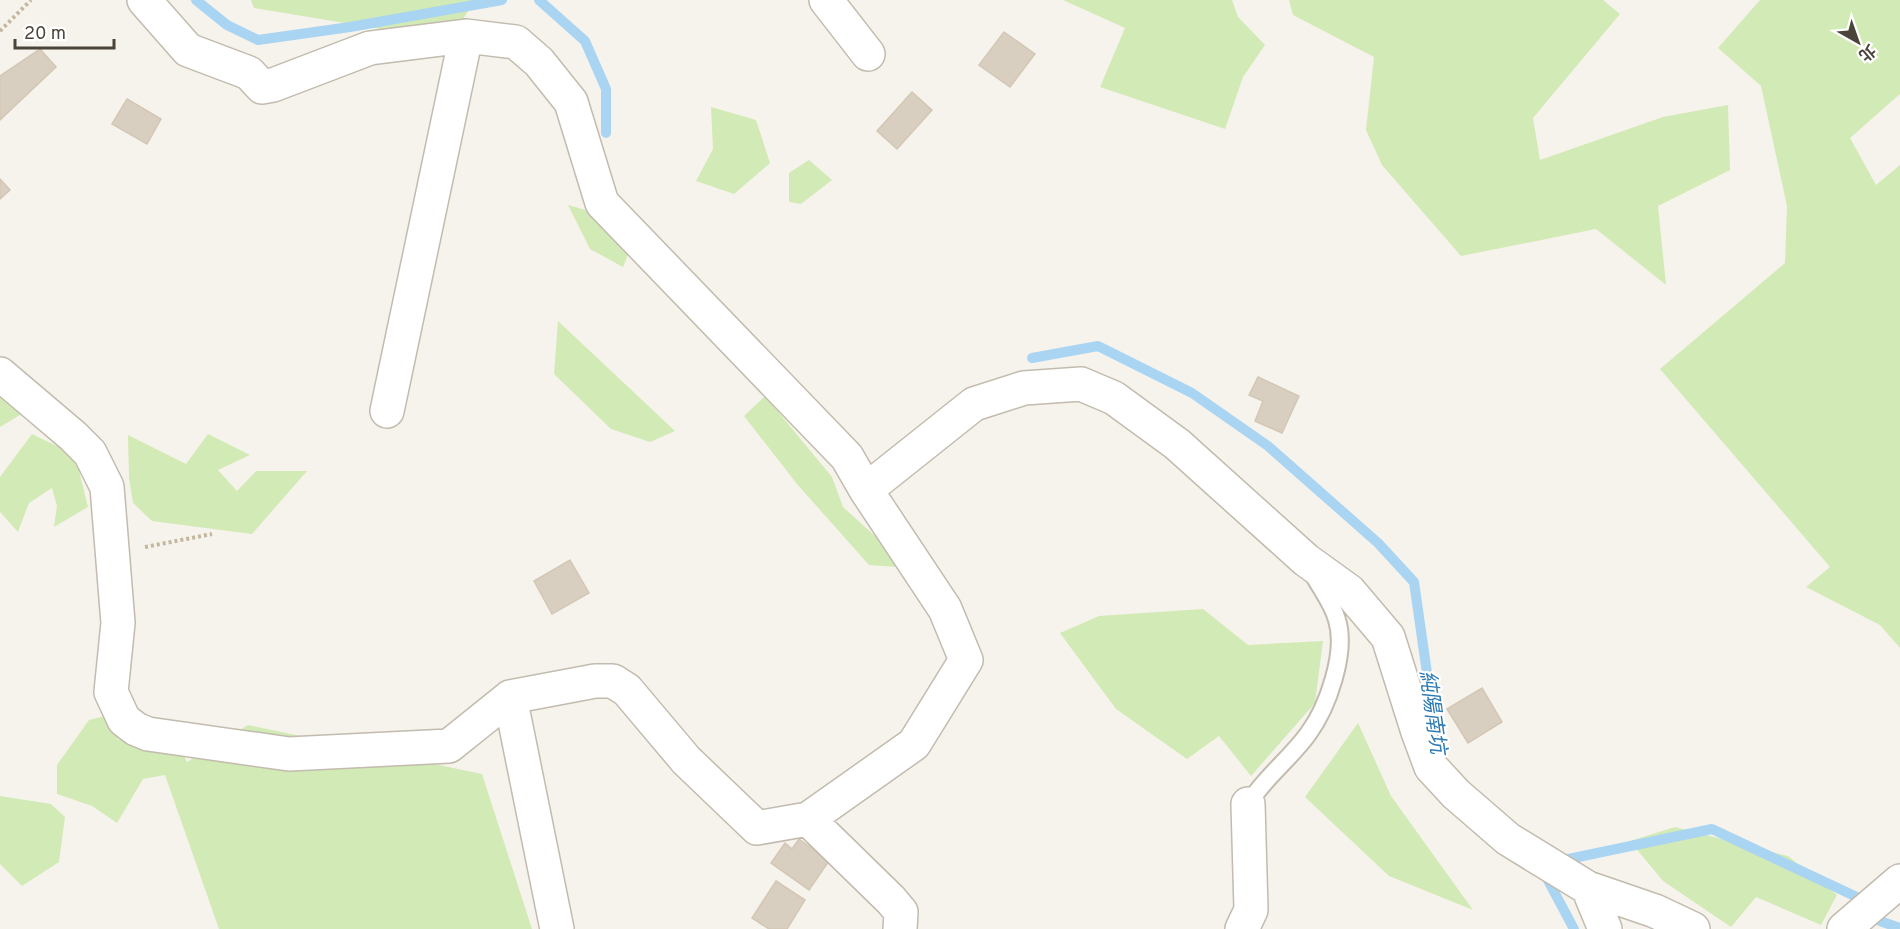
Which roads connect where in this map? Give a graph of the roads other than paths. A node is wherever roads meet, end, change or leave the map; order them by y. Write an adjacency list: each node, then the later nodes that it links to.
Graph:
1 (144, 0): 3 (street)
2 (826, 0): 4 (street)
3 (466, 36): 6 (street); 7 (street)
4 (868, 54)
5 (0, 374): 9 (street)
6 (387, 411)
7 (866, 490): 8 (street); 11 (street)
8 (1306, 560): 10 (lane); 13 (street)
9 (510, 697): 11 (street); 16 (street)
10 (1248, 804): 14 (street)
11 (808, 819): 17 (street)
12 (1893, 887): 15 (street)
13 (1588, 888): 18 (street); 19 (street)
14 (1255, 923)
15 (1848, 926)
16 (558, 929)
17 (900, 929)
18 (1605, 929)
19 (1693, 929)

